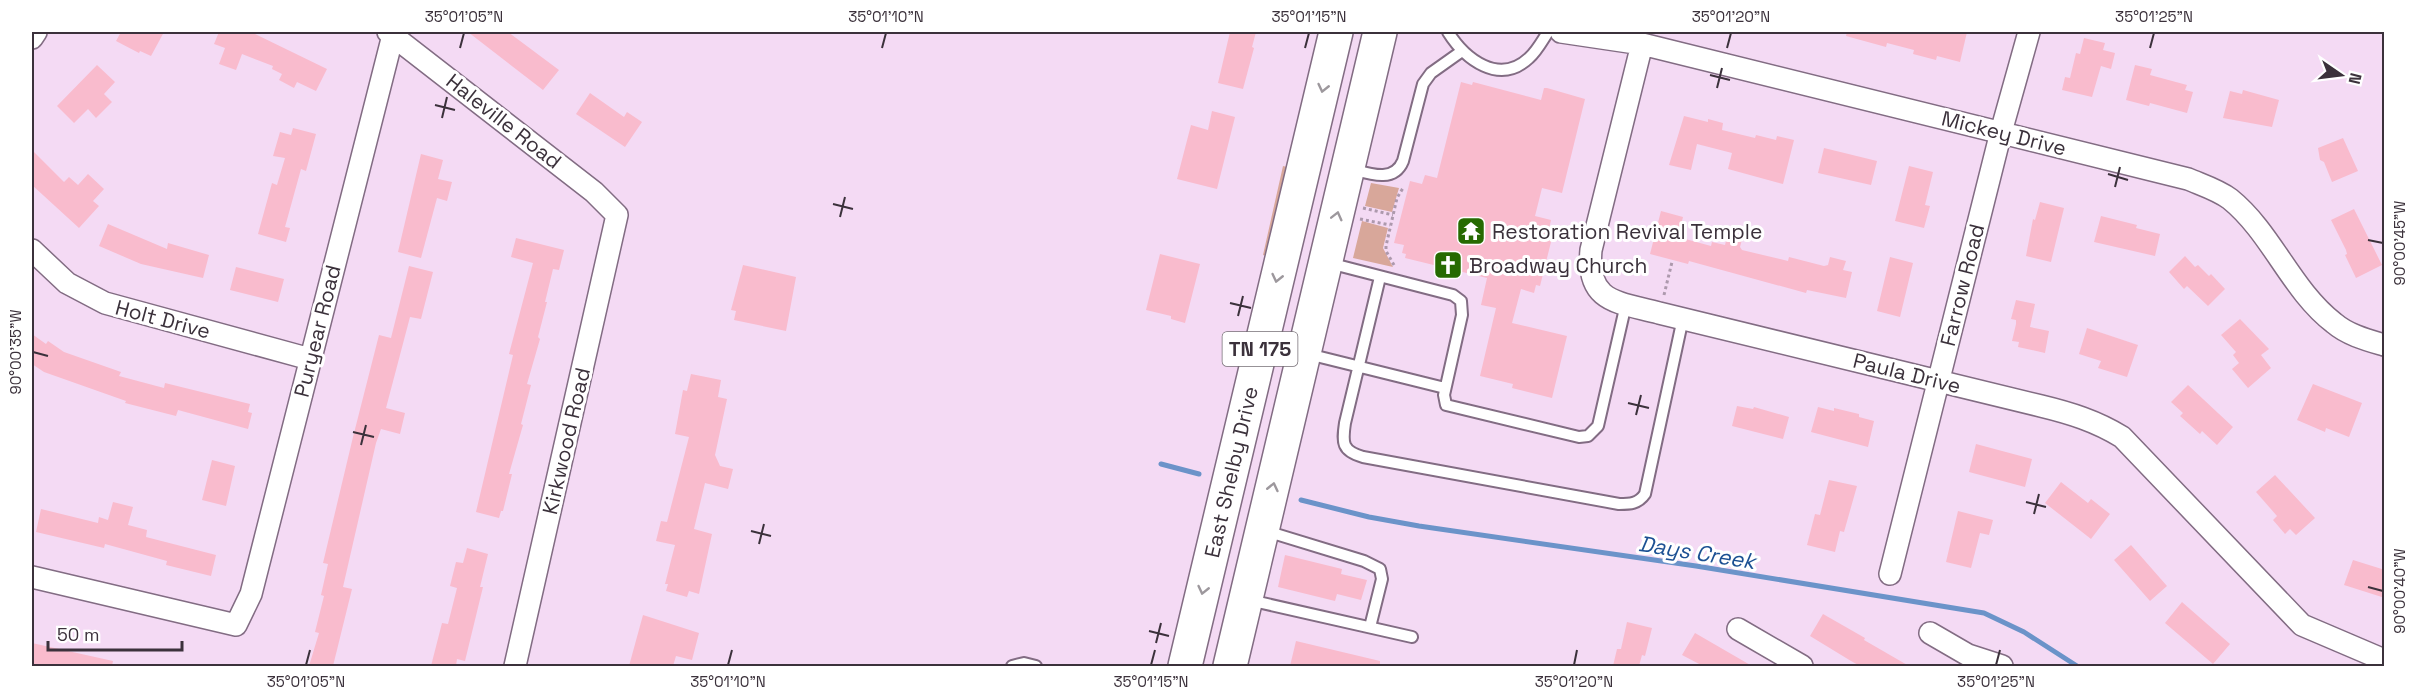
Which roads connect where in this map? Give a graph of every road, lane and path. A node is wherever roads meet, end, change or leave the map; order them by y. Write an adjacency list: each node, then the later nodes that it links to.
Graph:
1 (36, 32): 9 (street)
2 (1336, 32): 48 (main road, East Shelby Drive / TN 175, one-way to 48)
3 (1380, 32): 13 (main road, East Shelby Drive / TN 175)
4 (1448, 32): 11 (lane)
5 (1548, 32): 11 (lane)
6 (1561, 32): 10 (street, Mickey Drive)
7 (2029, 32): 12 (street, Farrow Road)
8 (391, 33): 16 (street, Haleville Road); 30 (street, Puryear Road)
9 (32, 38)
10 (1641, 44): 12 (street, Mickey Drive); 25 (street, Paula Drive)
11 (1462, 51): 13 (lane)
12 (2001, 132): 28 (street, Mickey Drive); 32 (street, Farrow Road)
13 (1349, 168): 22 (main road, East Shelby Drive / TN 175, one-way to 13)
14 (1403, 189): 17 (path)
15 (1363, 208): 17 (path)
16 (617, 215): 45 (street, Kirkwood Road)
17 (1393, 215): 19 (path)
18 (1360, 219): 19 (path)
19 (1390, 225): 23 (path)
20 (32, 250): 30 (street, Holt Drive)
21 (1672, 262): 26 (path)
22 (1326, 263): 24 (lane); 29 (main road, East Shelby Drive / TN 175)
23 (1398, 270)
24 (1380, 277): 31 (lane); 33 (lane)
25 (1626, 304): 26 (street, Paula Drive); 33 (lane)
26 (1659, 313): 27 (street, Paula Drive)
27 (1683, 318): 31 (lane); 32 (street, Paula Drive)
28 (2385, 345)
29 (1305, 353): 31 (lane); 34 (main road, East Shelby Drive / TN 175, one-way to 29)
30 (310, 359): 36 (street, Puryear Road)
31 (1358, 366): 33 (lane)
32 (1938, 381): 35 (street, Farrow Road); 42 (street, Paula Drive)
33 (1445, 388)
34 (1263, 530): 37 (main road, East Shelby Drive / TN 175); 38 (lane)
35 (1890, 574)
36 (32, 577)
37 (1246, 599): 38 (lane); 44 (main road, East Shelby Drive / TN 175)
38 (1370, 627): 41 (lane)
39 (1738, 629): 49 (street)
40 (1930, 633): 43 (street)
41 (1412, 637)
42 (2385, 660)
43 (1965, 661): 50 (street)
44 (1234, 664)
45 (515, 666)
46 (1012, 666): 47 (lane)
47 (1036, 666)
48 (1185, 666)
49 (1802, 666)
50 (2002, 666)

